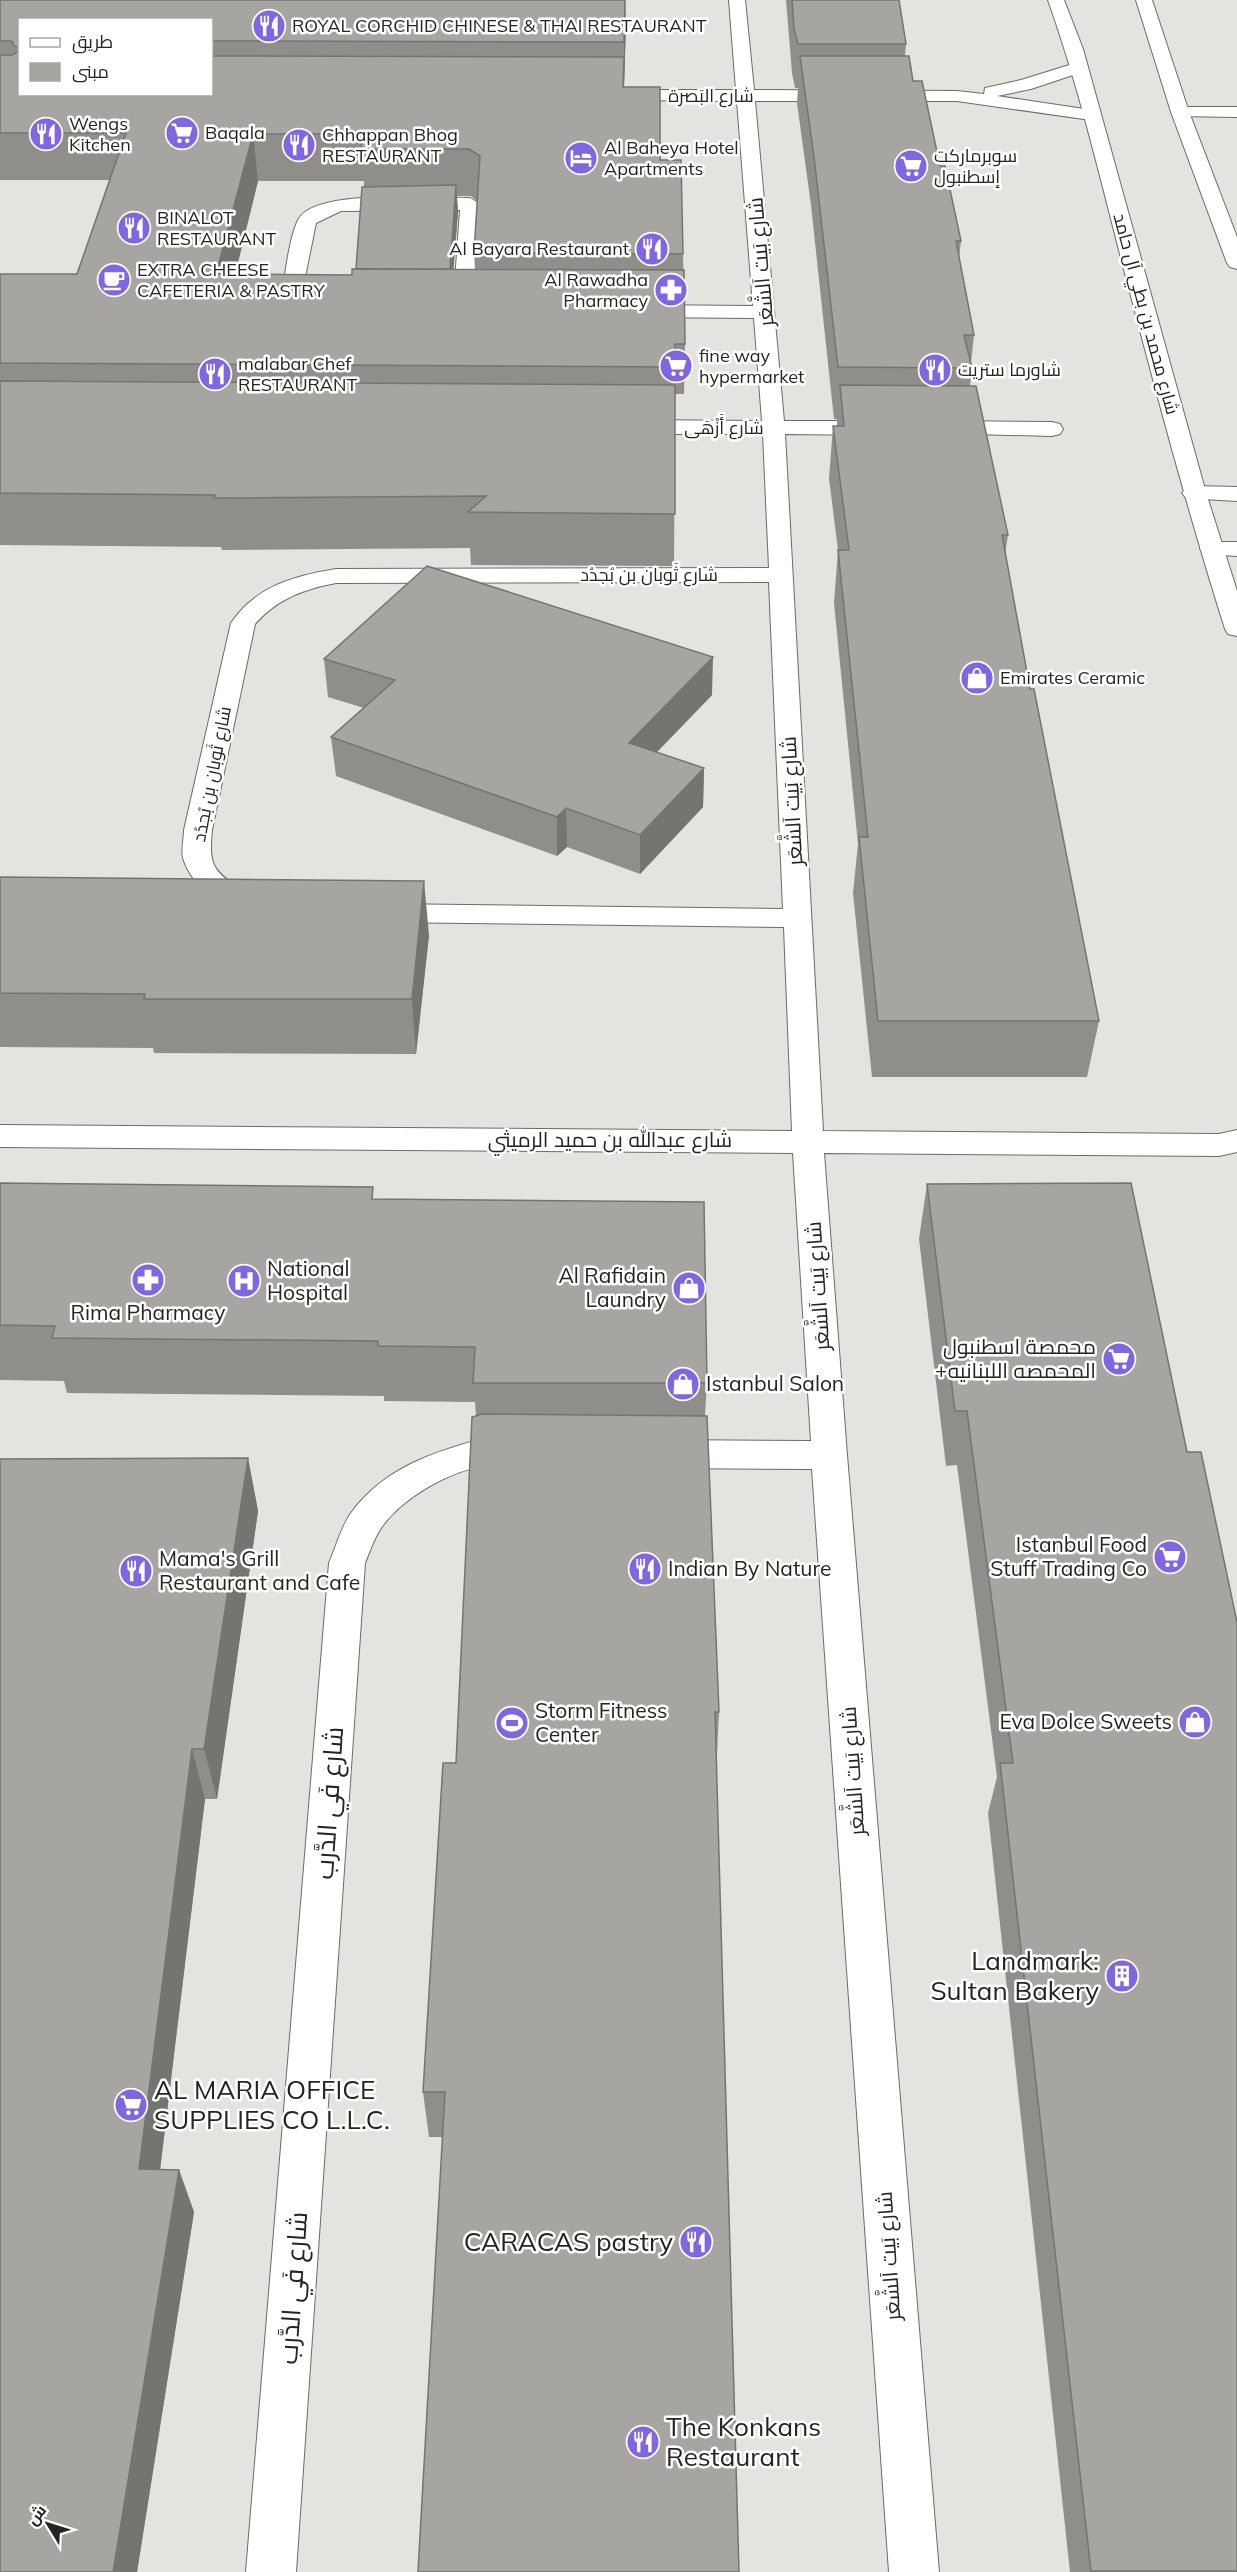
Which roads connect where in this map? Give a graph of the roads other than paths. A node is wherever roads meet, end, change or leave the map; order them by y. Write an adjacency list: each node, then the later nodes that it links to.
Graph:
1 (737, 0): 6 (street, شارع بَيت اَلشَّعَر)
2 (1056, 0): 4 (street, شارع محمد بن بطي آل حامد)
3 (1144, 0): 8 (street)
4 (1078, 67): 7 (street, شارع البَصرة); 10 (street, شارع محمد بن بطي آل حامد)
5 (592, 95): 6 (street, شارع البَصرة)
6 (747, 96): 7 (street, شارع البَصرة); 17 (street, شارع بَيت اَلشَّعَر)
7 (957, 96): 10 (street, شارع البَصرة)
8 (1180, 112): 9 (street); 11 (street)
9 (1237, 112)
10 (1091, 115): 23 (street, شارع محمد بن بطي آل حامد)
11 (1237, 263)
12 (336, 310): 14 (street)
13 (440, 310): 14 (street)
14 (463, 310): 15 (street)
15 (488, 310)
16 (615, 311): 17 (street)
17 (765, 312): 19 (street, شارع بَيت اَلشَّعَر)
18 (607, 427): 19 (street, شارع أَزْهَى)
19 (774, 428): 20 (street, شارع أَزْهَى); 27 (street, شارع بَيت اَلشَّعَر)
20 (901, 428)
21 (925, 428): 22 (street)
22 (1052, 429)
23 (1194, 493): 24 (street); 25 (street, شارع محمد بن بطي آل حامد)
24 (1237, 494)
25 (1212, 549): 26 (street); 28 (street, شارع محمد بن بطي آل حامد)
26 (1237, 549)
27 (781, 575): 29 (street, شارع ثَوبان بن بُجدُد); 31 (street, شارع بَيت اَلشَّعَر)
28 (1237, 629)
29 (268, 910)
30 (359, 913): 31 (street)
31 (798, 918): 33 (street, شارع بَيت اَلشَّعَر)
32 (0, 1136): 33 (street, شارع عبدالله بن حميد الرميثي)
33 (808, 1141): 34 (street, شارع عبدالله بن حميد الرميثي); 37 (street, شارع بَيت اَلشَّعَر)
34 (1231, 1146)
35 (544, 1453): 38 (street, شارع فَي الدَّرب)
36 (627, 1454): 37 (street)
37 (829, 1455): 39 (street, شارع بَيت اَلشَّعَر)
38 (271, 2572)
39 (914, 2572)

